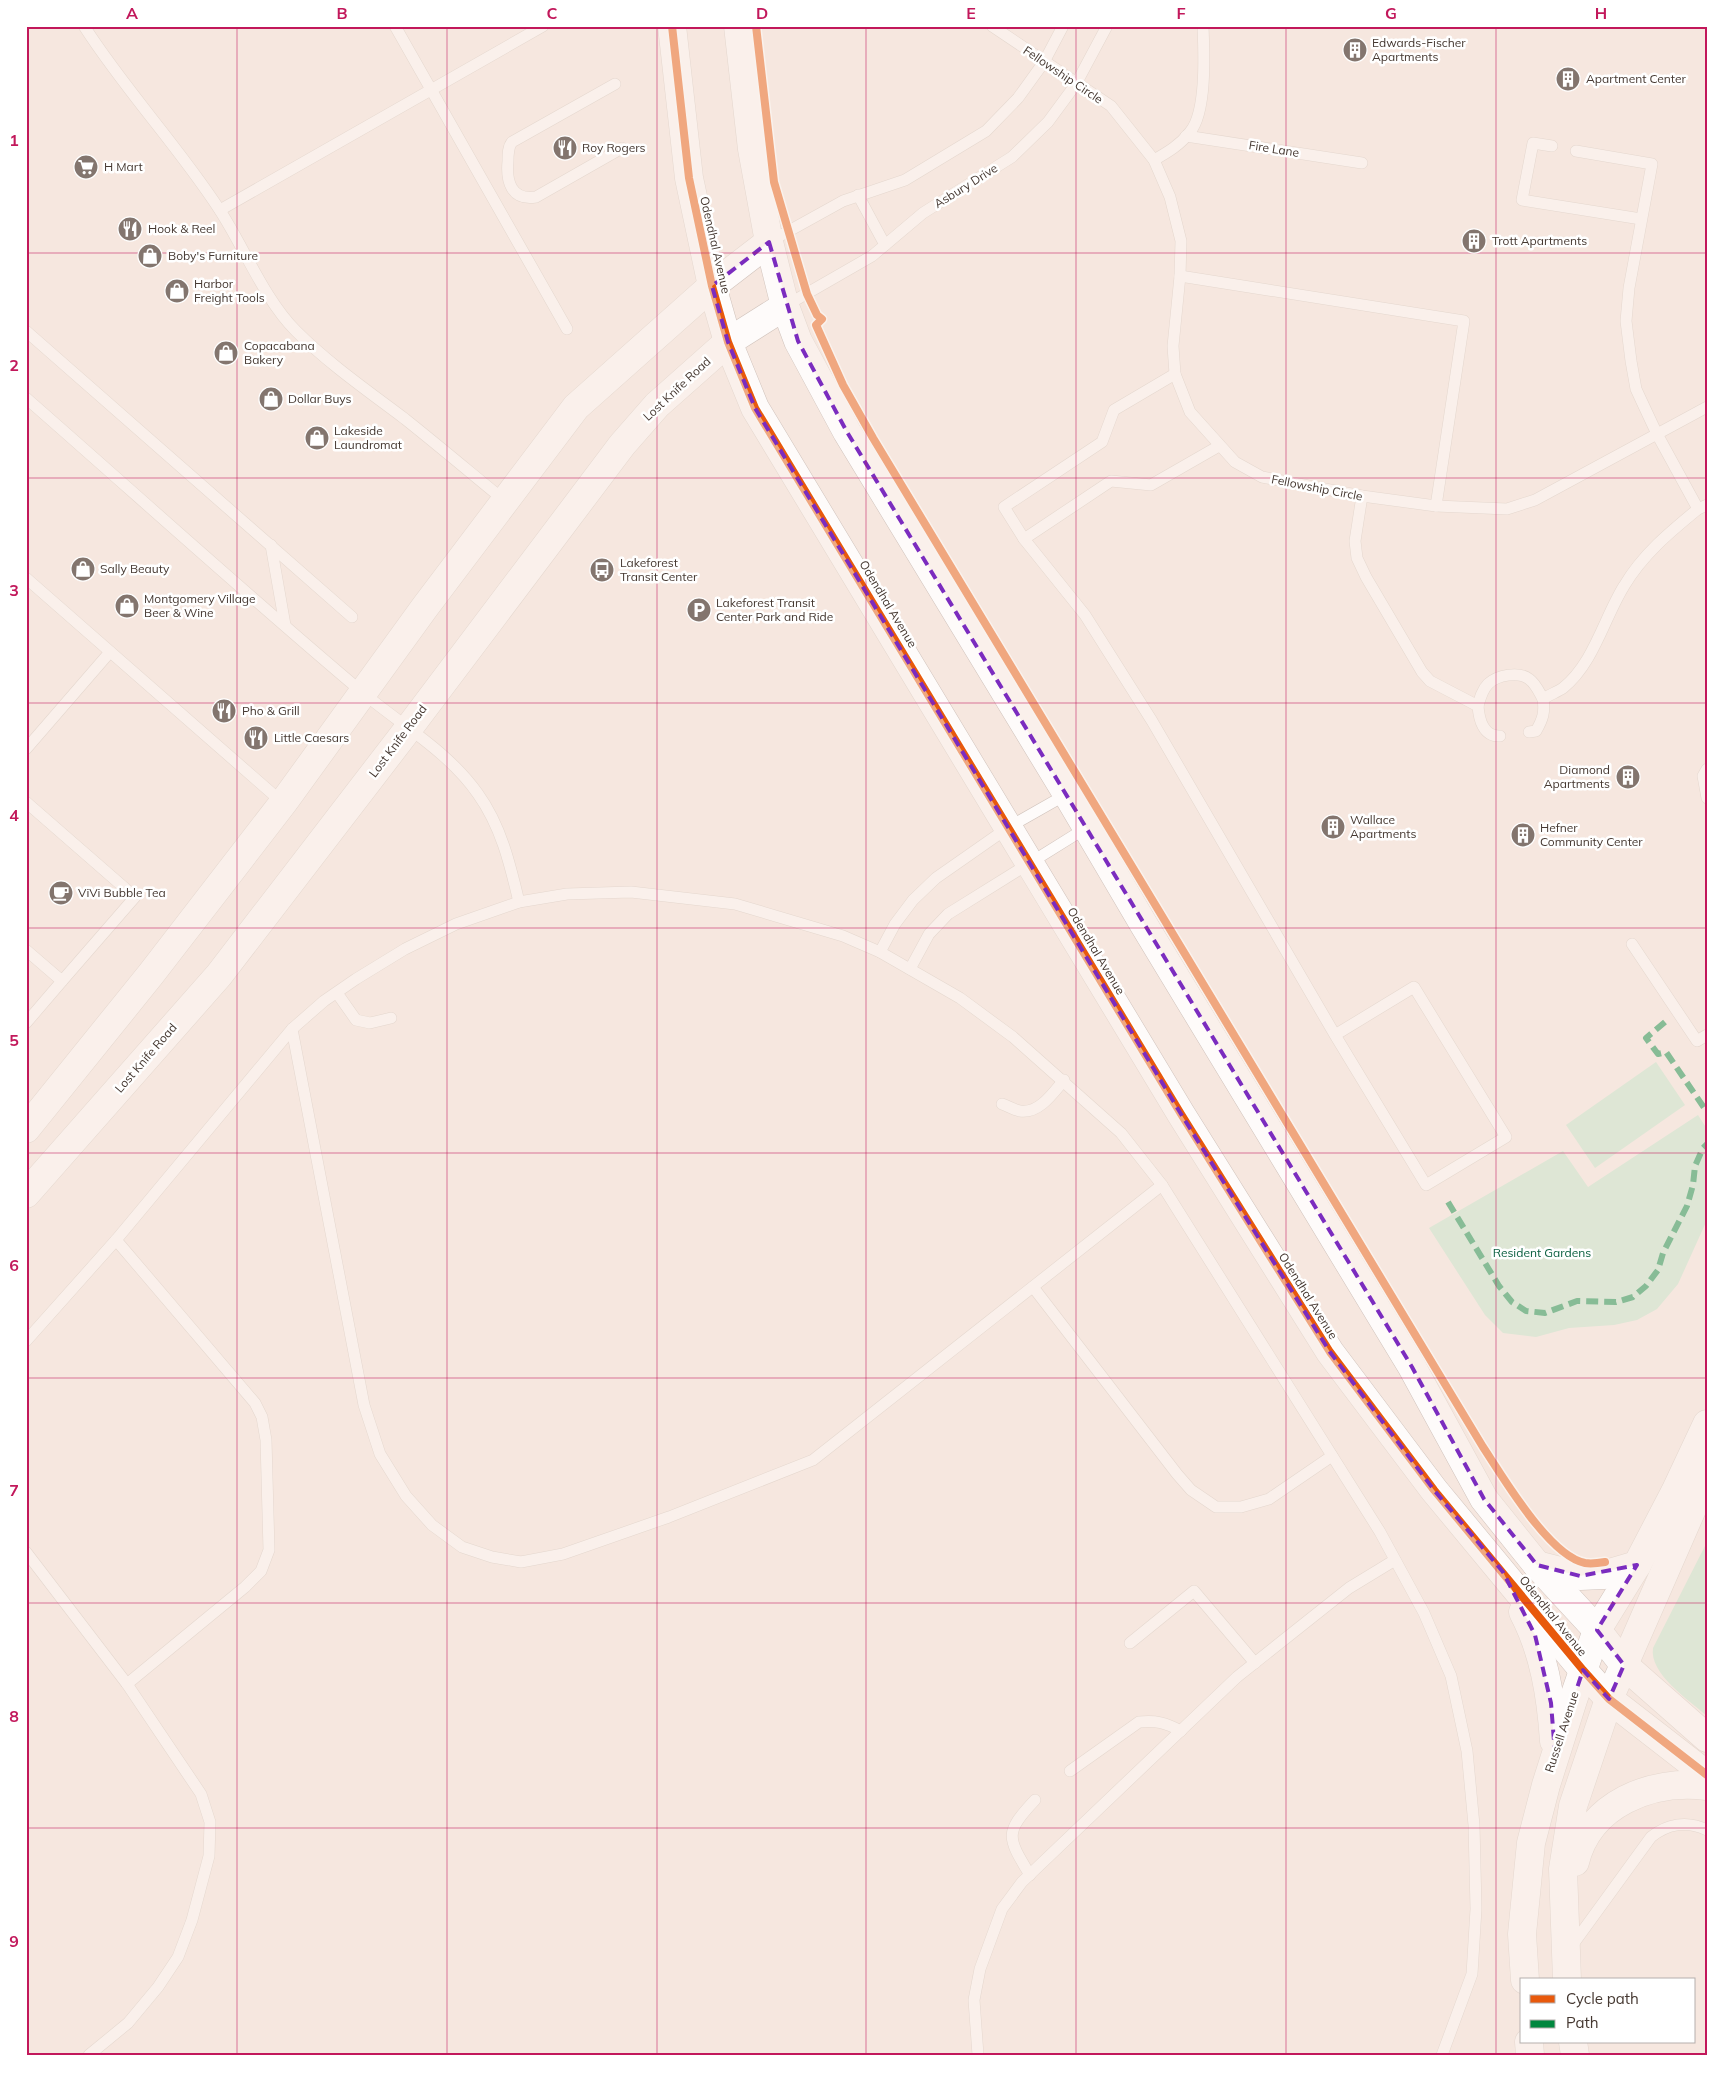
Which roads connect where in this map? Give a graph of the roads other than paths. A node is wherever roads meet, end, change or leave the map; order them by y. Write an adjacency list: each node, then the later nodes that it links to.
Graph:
1 (84, 26): 23 (lane)
2 (395, 26): 14 (lane)
3 (543, 26): 14 (lane)
4 (722, 26): 18 (street)
5 (738, 26): 18 (street, Odendhal Avenue)
6 (992, 26): 11 (lane, Fellowship Circle)
7 (1063, 26): 11 (lane)
8 (1107, 26): 13 (lane, Asbury Drive)
9 (1203, 26): 15 (lane)
10 (671, 28): 28 (street, Odendhal Avenue)
11 (1044, 62): 13 (lane, Fellowship Circle); 22 (lane)
12 (615, 84): 17 (lane)
13 (1076, 84): 20 (lane, Fellowship Circle); 26 (lane, Asbury Drive)
14 (431, 90): 23 (lane); 30 (lane)
15 (1186, 136): 20 (lane); 21 (lane, Fire Lane)
16 (1552, 146): 24 (lane)
17 (622, 148)
18 (752, 149): 25 (street, Odendhal Avenue)
19 (1576, 151): 24 (lane)
20 (1154, 160): 27 (lane, Fellowship Circle)
21 (1362, 163)
22 (858, 195): 25 (lane); 26 (lane)
23 (220, 210): 39 (lane)
24 (1641, 220): 36 (lane)
25 (769, 242): 28 (street); 29 (street, Odendhal Avenue)
26 (885, 245): 29 (lane, Asbury Drive)
27 (1180, 276): 33 (lane, Fellowship Circle); 40 (lane)
28 (712, 286): 32 (street, Odendhal Avenue); 39 (street)
29 (785, 306): 32 (street, Lost Knife Road); 56 (street, Odendhal Avenue)
30 (567, 329)
31 (26, 331): 43 (lane)
32 (728, 342): 51 (street, Lost Knife Road); 60 (street, Odendhal Avenue)
33 (1175, 374): 37 (lane, Fellowship Circle); 42 (lane)
34 (26, 398): 46 (lane)
35 (1707, 407): 36 (lane, Fellowship Circle)
36 (1657, 434): 40 (lane, Fellowship Circle); 41 (lane)
37 (1219, 446): 38 (lane, Fellowship Circle); 42 (lane)
38 (1362, 496): 40 (lane, Fellowship Circle); 50 (lane)
39 (505, 501): 48 (street)
40 (1436, 506)
41 (1702, 507): 49 (lane)
42 (1024, 539): 73 (lane)
43 (271, 545): 45 (lane); 46 (lane)
44 (26, 578): 47 (lane)
45 (352, 617)
46 (285, 625): 48 (lane)
47 (110, 652): 54 (lane); 59 (lane)
48 (362, 693): 51 (lane); 59 (street)
49 (1543, 699): 50 (lane); 52 (lane)
50 (1478, 706): 53 (lane)
51 (408, 729): 63 (lane); 79 (street, Lost Knife Road)
52 (1529, 732)
53 (1500, 736)
54 (26, 749)
55 (1707, 769): 57 (lane)
56 (1068, 794): 60 (lane); 61 (street, Odendhal Avenue)
57 (1707, 798)
58 (26, 802): 68 (lane)
59 (283, 803): 77 (street)
60 (1009, 827): 62 (street, Odendhal Avenue); 65 (lane)
61 (1086, 828): 62 (lane); 88 (street, Odendhal Avenue)
62 (1030, 862): 67 (lane); 90 (street, Odendhal Avenue)
63 (519, 902): 65 (lane); 69 (lane)
64 (1632, 944): 74 (lane)
65 (880, 952): 67 (lane)
66 (29, 957): 68 (lane)
67 (910, 968): 75 (lane)
68 (62, 981): 71 (lane)
69 (336, 993): 70 (lane); 72 (lane)
70 (391, 1018)
71 (26, 1023)
72 (292, 1029): 80 (lane); 81 (lane)
73 (1335, 1035): 73 (lane)
74 (1707, 1035)
75 (1064, 1080): 76 (lane); 78 (lane)
76 (1002, 1104)
77 (26, 1129)
78 (1162, 1185): 81 (lane); 84 (lane)
79 (28, 1189)
80 (116, 1240): 82 (lane); 96 (lane)
81 (1032, 1287): 84 (lane)
82 (26, 1341)
83 (1707, 1424): 89 (street, Russell Avenue)
84 (1332, 1456): 87 (lane)
85 (1707, 1475): 94 (street)
86 (26, 1552): 96 (lane)
87 (1395, 1560): 93 (lane); 112 (lane)
88 (1537, 1565): 89 (street); 91 (street, Odendhal Avenue)
89 (1638, 1565): 91 (street, Russell Avenue)
90 (1503, 1572): 95 (street, Odendhal Avenue); 100 (street)
91 (1597, 1630): 94 (street, Odendhal Avenue); 95 (street, Russell Avenue)
92 (1130, 1643): 93 (lane)
93 (1255, 1663): 98 (lane)
94 (1624, 1665): 97 (street); 99 (street, Odendhal Avenue)
95 (1582, 1670): 97 (street, Odendhal Avenue); 100 (street, Russell Avenue)
96 (127, 1684): 110 (lane)
97 (1610, 1699): 102 (street, Odendhal Avenue); 107 (street)
98 (1181, 1731): 101 (lane); 106 (lane)
99 (1707, 1738)
100 (1555, 1754): 109 (street, Russell Avenue)
101 (1070, 1771)
102 (1707, 1775)
103 (1707, 1786): 107 (street)
104 (1035, 1800): 106 (lane)
105 (1707, 1830): 108 (lane)
106 (1030, 1875): 111 (lane)
107 (1564, 1918): 108 (street)
108 (1567, 1967)
109 (1525, 1978)
110 (89, 2055)
111 (978, 2055)
112 (1442, 2055)

